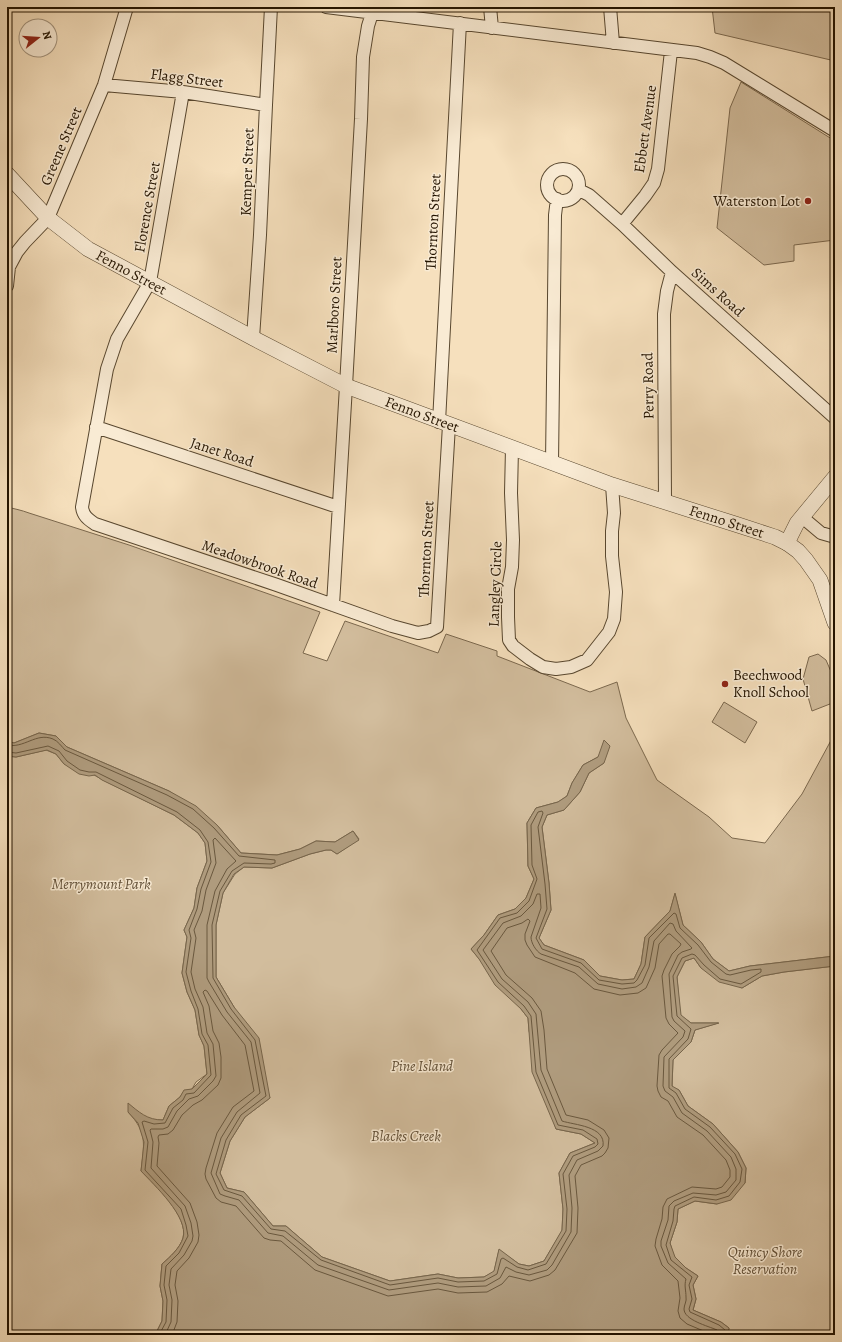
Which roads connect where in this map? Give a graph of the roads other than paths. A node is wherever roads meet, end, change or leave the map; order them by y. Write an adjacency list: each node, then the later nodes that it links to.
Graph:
1 (127, 7): 11 (street, Greene Street)
2 (272, 7): 13 (street, Kemper Street)
3 (326, 7): 6 (street)
4 (490, 7): 8 (street)
5 (610, 7): 9 (street)
6 (373, 10): 7 (street); 24 (street, Marlboro Street)
7 (460, 23): 8 (street); 26 (street, Thornton Street)
8 (492, 28): 9 (street)
9 (614, 43): 10 (street)
10 (671, 51): 14 (street); 19 (street, Ebbett Avenue)
11 (104, 85): 12 (street, Flagg Street); 18 (street, Greene Street)
12 (183, 92): 13 (street, Flagg Street); 21 (street, Florence Street)
13 (266, 106): 23 (street, Kemper Street)
14 (835, 131)
15 (7, 174): 18 (street, Fenno Street)
16 (579, 190): 17 (street); 17 (street); 19 (street, Sims Road)
17 (557, 199): 29 (street)
18 (48, 218): 21 (street, Fenno Street); 22 (street, Greene Street)
19 (622, 224): 20 (street, Sims Road)
20 (672, 272): 25 (street, Sims Road); 32 (street, Perry Road)
21 (150, 282): 23 (street, Fenno Street); 27 (street, Florence Street)
22 (7, 286)
23 (252, 338): 24 (street, Fenno Street)
24 (346, 386): 26 (street, Fenno Street); 34 (street, Marlboro Street)
25 (835, 418)
26 (444, 424): 28 (street, Fenno Street); 40 (street, Thornton Street)
27 (96, 427): 33 (street, Florence Street); 34 (street, Janet Road)
28 (512, 448): 29 (street, Fenno Street); 31 (street, Langley Circle)
29 (552, 463): 31 (street, Fenno Street)
30 (835, 477): 35 (street)
31 (612, 485): 32 (street, Fenno Street)
32 (665, 501): 37 (street, Fenno Street)
33 (82, 507): 38 (street, Meadowbrook Road)
34 (338, 507): 38 (street, Marlboro Street)
35 (802, 517): 36 (street); 37 (street)
36 (835, 538)
37 (787, 543): 39 (street, Fenno Street)
38 (333, 605): 40 (street, Meadowbrook Road)
39 (835, 623)
40 (437, 627)

